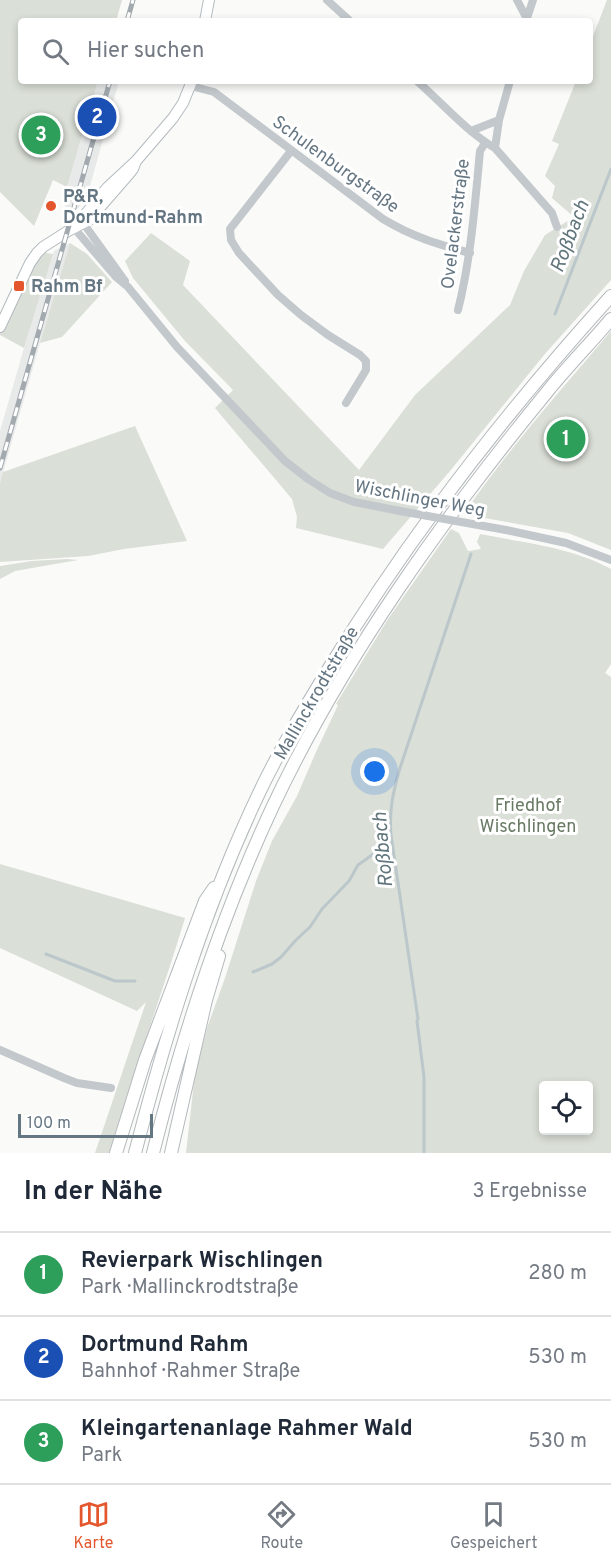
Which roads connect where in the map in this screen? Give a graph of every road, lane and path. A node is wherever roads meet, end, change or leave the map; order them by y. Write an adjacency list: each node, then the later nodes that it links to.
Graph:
1 (209, 0): 5 (main road)
2 (327, 0): 6 (street)
3 (517, 0): 7 (street)
4 (533, 0): 8 (street)
5 (206, 18)
6 (347, 18)
7 (525, 18)
8 (527, 18)
9 (192, 84): 18 (main road)
10 (194, 84): 17 (street, Schulenburgstraße)
11 (420, 84): 14 (street)
12 (509, 84): 13 (street)
13 (499, 120): 14 (street); 16 (street)
14 (471, 131): 15 (street)
15 (485, 143): 16 (street); 20 (street, Ovelackerstraße)
16 (495, 148): 19 (street)
17 (291, 150): 20 (street, Schulenburgstraße); 25 (street)
18 (79, 224): 24 (main road); 26 (street, Wischlinger Weg, bridge)
19 (556, 226)
20 (470, 253): 22 (street, Ovelackerstraße)
21 (611, 296): 27 (highway, Mallinckrodtstraße)
22 (458, 310)
23 (611, 320): 28 (highway, Mallinckrodtstraße)
24 (0, 327)
25 (346, 403)
26 (611, 560)
27 (225, 872): 31 (highway); 32 (highway, Mallinckrodtstraße)
28 (244, 874): 33 (highway, Mallinckrodtstraße); 34 (highway)
29 (0, 1050): 30 (street)
30 (111, 1088)
31 (116, 1153)
32 (135, 1153)
33 (153, 1153)
34 (171, 1153)

